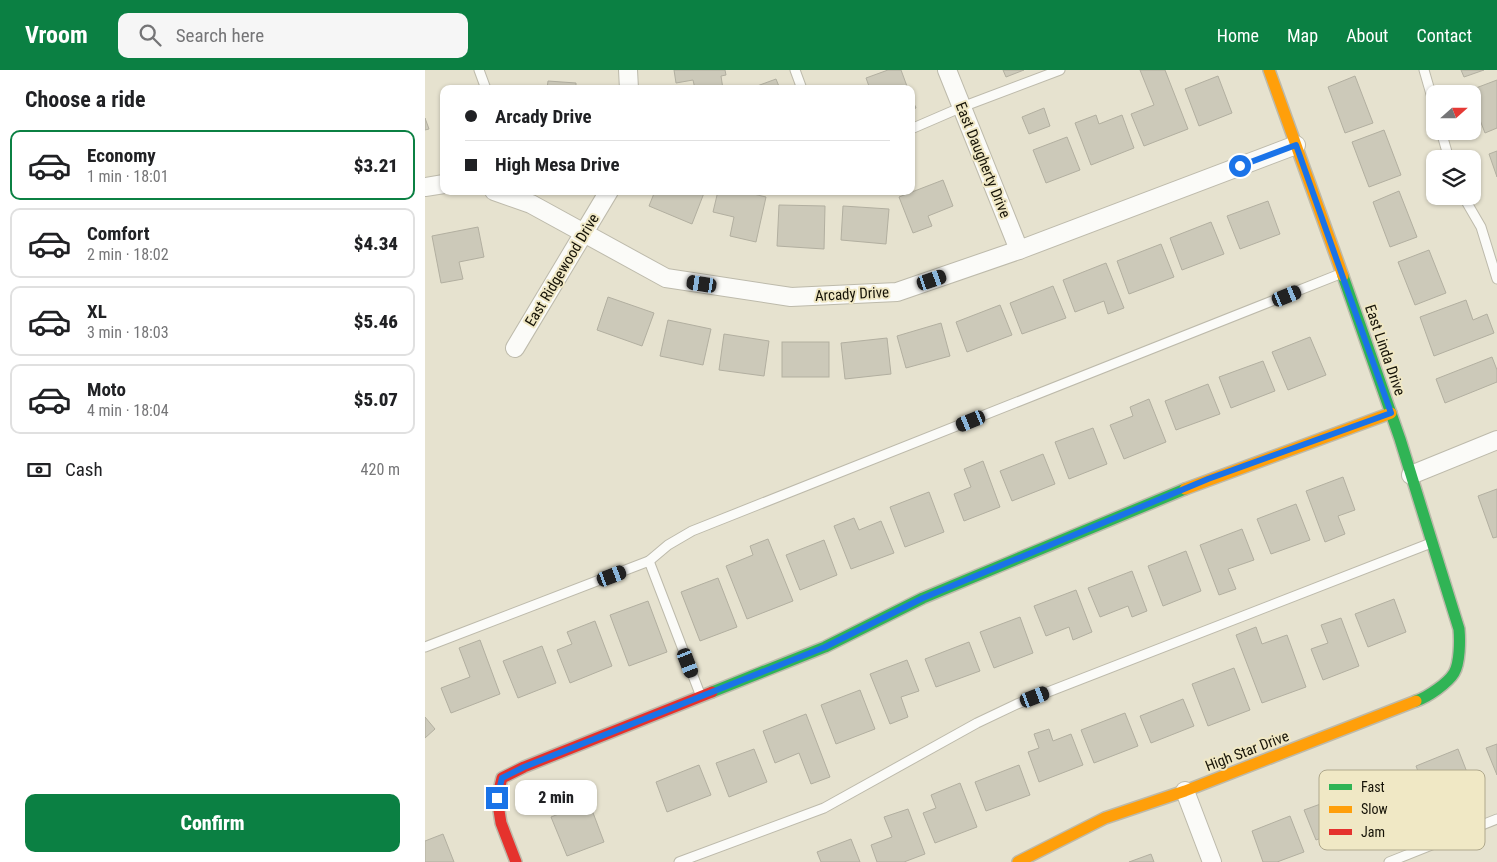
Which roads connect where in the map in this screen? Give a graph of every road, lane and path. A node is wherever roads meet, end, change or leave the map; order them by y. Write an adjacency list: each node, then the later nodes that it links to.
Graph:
1 (479, 70): 8 (lane)
2 (628, 70): 9 (street)
3 (795, 70): 10 (lane)
4 (947, 70): 12 (street, East Daugherty Drive)
5 (1059, 70): 12 (lane)
6 (1269, 70): 14 (street, East Linda Drive)
7 (1424, 70): 11 (lane)
8 (485, 85)
9 (629, 85)
10 (801, 85)
11 (1428, 85)
12 (962, 107): 13 (lane); 22 (street, East Daugherty Drive)
13 (915, 127)
14 (1296, 145): 22 (street, Arcady Drive); 23 (street, East Linda Drive)
15 (440, 185): 16 (street)
16 (425, 187)
17 (513, 195): 19 (street, Arcady Drive)
18 (607, 195): 21 (street, East Ridgewood Drive)
19 (528, 198): 21 (street, Arcady Drive)
20 (1468, 205): 24 (lane)
21 (584, 233): 22 (street, Arcady Drive); 25 (street, East Ridgewood Drive)
22 (1019, 250)
23 (1343, 274): 26 (street, East Linda Drive); 30 (lane)
24 (1497, 279)
25 (515, 348)
26 (1391, 413): 28 (street, East Linda Drive); 33 (street)
27 (1497, 440): 28 (street)
28 (1411, 475): 29 (street, East Linda Drive)
29 (1432, 543): 31 (street, East Linda Drive); 39 (lane)
30 (649, 561): 32 (lane); 33 (lane)
31 (1460, 644): 34 (street, High Star Drive)
32 (425, 647)
33 (701, 696): 38 (street)
34 (1185, 791): 40 (street, High Star Drive); 41 (street)
35 (1497, 819): 36 (lane)
36 (1485, 824)
37 (1419, 850): 42 (lane)
38 (516, 862)
39 (679, 862)
40 (1018, 862)
41 (1212, 862)
42 (1389, 862)

